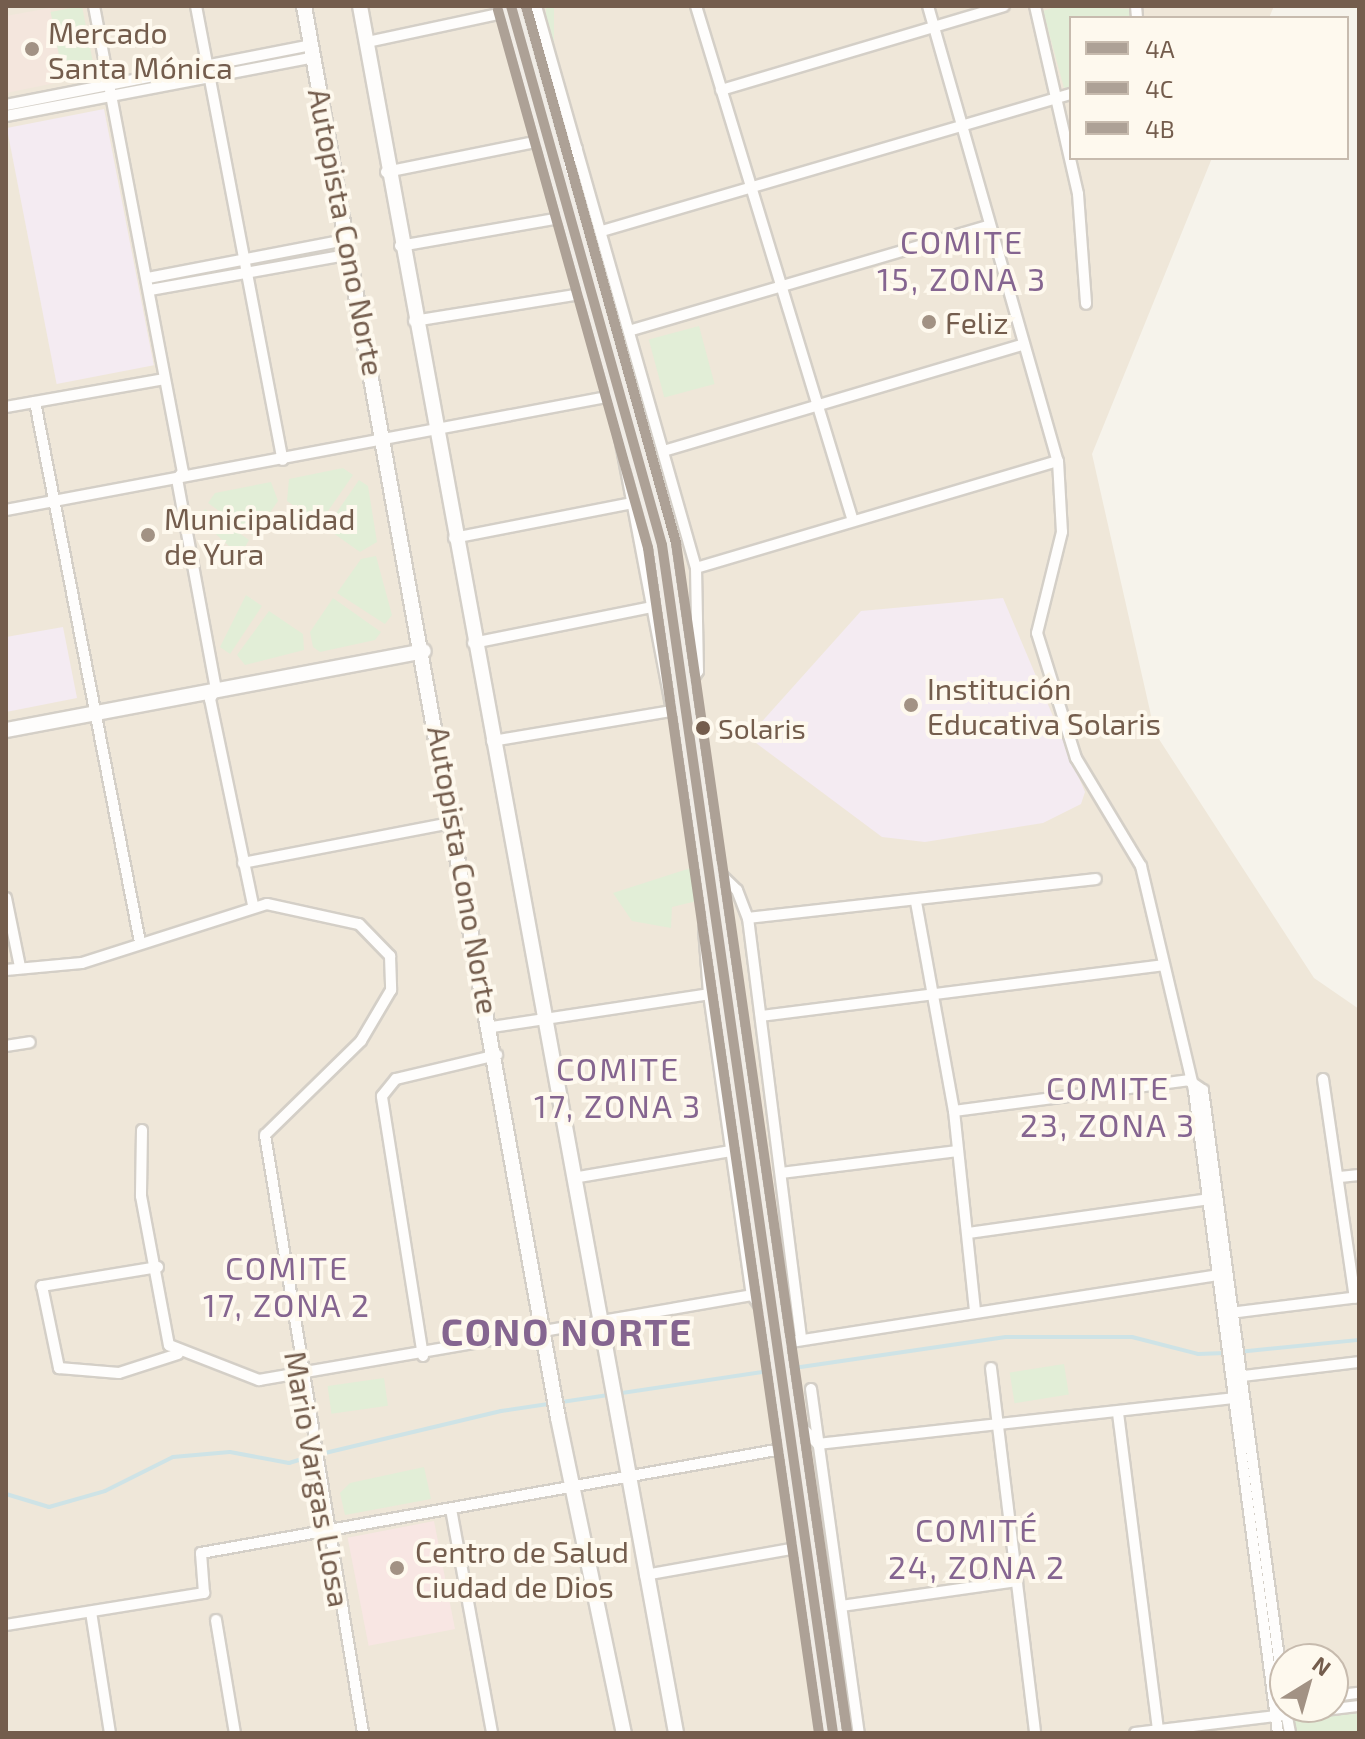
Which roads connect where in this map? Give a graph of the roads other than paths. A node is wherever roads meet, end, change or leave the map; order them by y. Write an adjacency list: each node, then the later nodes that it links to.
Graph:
1 (94, 6): 16 (street)
2 (196, 6): 14 (street)
3 (304, 6): 13 (main road, Autopista Cono Norte)
4 (360, 6): 12 (main road, Autopista Cono Norte)
5 (536, 6): 23 (street)
6 (696, 6): 15 (street)
7 (928, 6): 11 (street)
8 (1004, 6): 11 (street)
9 (1035, 6): 17 (street)
10 (512, 9): 12 (street); 22 (highway)
11 (935, 27): 15 (street); 21 (street)
12 (367, 42): 24 (main road, Autopista Cono Norte)
13 (313, 51): 14 (street); 31 (main road, Autopista Cono Norte)
14 (209, 72): 16 (street); 32 (street)
15 (721, 90): 26 (street)
16 (111, 91): 19 (street); 20 (street); 33 (street)
17 (1059, 93): 18 (street); 21 (street); 37 (street)
18 (1069, 94)
19 (6, 105)
20 (6, 116)
21 (962, 125): 26 (street); 28 (street)
22 (550, 139): 24 (street); 25 (highway)
23 (577, 148): 25 (street); 29 (street)
24 (386, 172): 30 (main road, Autopista Cono Norte)
25 (562, 180): 27 (highway)
26 (749, 189): 29 (street); 34 (street)
27 (572, 216): 30 (street); 36 (highway)
28 (990, 225): 34 (street); 40 (street)
29 (602, 231): 39 (street)
30 (400, 246): 38 (main road, Autopista Cono Norte)
31 (346, 247): 32 (street); 47 (main road, Autopista Cono Norte)
32 (245, 267): 33 (street); 35 (street); 49 (street)
33 (148, 278): 35 (street)
34 (781, 287): 39 (street); 45 (street)
35 (150, 290): 41 (street)
36 (594, 292): 38 (street); 42 (highway)
37 (1086, 304)
38 (414, 321): 46 (main road, Autopista Cono Norte)
39 (632, 330): 48 (street)
40 (1024, 344): 45 (street); 50 (street)
41 (165, 379): 43 (street); 51 (street)
42 (619, 397): 46 (street); 53 (street); 61 (highway)
43 (35, 402): 44 (street); 52 (street)
44 (6, 407)
45 (818, 407): 48 (street); 55 (street)
46 (434, 431): 47 (street); 56 (main road, Autopista Cono Norte)
47 (388, 442): 49 (street); 60 (main road, Autopista Cono Norte)
48 (667, 450): 57 (street)
49 (283, 460): 51 (street)
50 (1058, 461): 55 (street); 77 (street)
51 (177, 479): 52 (street); 62 (street)
52 (55, 501): 54 (street); 64 (street)
53 (633, 503): 56 (street); 58 (street)
54 (6, 510)
55 (853, 521): 57 (street)
56 (454, 538): 59 (main road, Autopista Cono Norte)
57 (696, 568): 61 (street)
58 (656, 606): 59 (street); 63 (street)
59 (473, 643): 66 (main road, Autopista Cono Norte)
60 (424, 651): 62 (main road); 67 (main road, Autopista Cono Norte)
61 (686, 688): 63 (street); 69 (highway)
62 (216, 689): 64 (main road); 68 (street)
63 (672, 711): 66 (street)
64 (91, 715): 65 (main road); 76 (street)
65 (6, 730)
66 (492, 741): 83 (main road, Autopista Cono Norte)
67 (456, 822): 68 (street); 84 (main road, Autopista Cono Norte)
68 (243, 863): 73 (street)
69 (711, 865): 74 (highway); 75 (street)
70 (1096, 879): 72 (street)
71 (6, 898): 78 (street)
72 (916, 902): 75 (street); 80 (street)
73 (253, 905): 76 (street); 116 (street, Mario Vargas Llosa)
74 (715, 914): 81 (street); 110 (highway)
75 (748, 918): 82 (street)
76 (140, 942): 78 (street)
77 (1162, 965): 80 (street); 89 (street)
78 (20, 967): 79 (street)
79 (6, 970)
80 (935, 991): 82 (street); 90 (street)
81 (709, 994): 83 (street); 92 (street)
82 (761, 1016): 94 (street)
83 (545, 1020): 84 (street); 97 (main road, Autopista Cono Norte)
84 (492, 1027): 87 (main road, Autopista Cono Norte)
85 (30, 1042): 86 (street)
86 (6, 1046)
87 (497, 1055): 108 (main road, Autopista Cono Norte); 112 (street)
88 (1323, 1079): 96 (street)
89 (1188, 1080): 90 (street); 98 (street)
90 (954, 1111): 93 (street)
91 (142, 1130): 100 (street)
92 (731, 1151): 97 (street); 102 (street)
93 (958, 1151): 94 (street); 99 (street)
94 (781, 1173): 109 (street)
95 (1359, 1175): 96 (street)
96 (1340, 1177): 103 (street)
97 (573, 1178): 107 (main road, Autopista Cono Norte)
98 (1216, 1198): 99 (street); 101 (street); 105 (street)
99 (968, 1233): 104 (street)
100 (158, 1267): 111 (street); 111 (street)
101 (1218, 1275): 104 (street); 106 (street)
102 (752, 1295): 107 (street); 110 (street)
103 (1357, 1298): 105 (street)
104 (975, 1312): 109 (street)
105 (1237, 1313): 106 (street); 115 (street)
106 (1224, 1314): 118 (street)
107 (598, 1322): 108 (street); 124 (main road, Autopista Cono Norte)
108 (544, 1333): 112 (street); 125 (main road, Autopista Cono Norte)
109 (801, 1335): 110 (street)
110 (777, 1342): 119 (highway)
111 (178, 1354): 116 (street)
112 (423, 1356): 116 (street)
113 (1359, 1363): 115 (street)
114 (991, 1368): 121 (street)
115 (1243, 1376): 136 (street)
116 (301, 1377): 127 (street, Mario Vargas Llosa)
117 (811, 1389): 122 (street)
118 (1237, 1398): 120 (street); 135 (street)
119 (788, 1413): 122 (street); 123 (highway)
120 (1118, 1413): 121 (street); 138 (street)
121 (995, 1421): 122 (street); 130 (street)
122 (818, 1444): 131 (street)
123 (793, 1446): 124 (street); 128 (highway)
124 (627, 1475): 125 (street); 129 (main road, Autopista Cono Norte)
125 (576, 1486): 126 (street); 143 (main road, Autopista Cono Norte)
126 (451, 1509): 127 (street); 142 (street)
127 (326, 1532): 132 (street); 141 (street, Mario Vargas Llosa)
128 (808, 1546): 129 (street); 145 (highway)
129 (645, 1575): 144 (main road, Autopista Cono Norte)
130 (1017, 1581): 131 (street); 147 (street)
131 (841, 1606): 146 (street)
132 (91, 1612): 134 (street); 139 (street)
133 (216, 1620): 140 (street)
134 (6, 1625)
135 (1275, 1643)
136 (1277, 1643)
137 (1269, 1712): 138 (street)
138 (1158, 1730): 148 (street)
139 (110, 1733)
140 (235, 1733)
141 (363, 1733)
142 (492, 1733)
143 (624, 1733)
144 (676, 1733)
145 (833, 1733)
146 (859, 1733)
147 (1035, 1733)
148 (1135, 1733)

